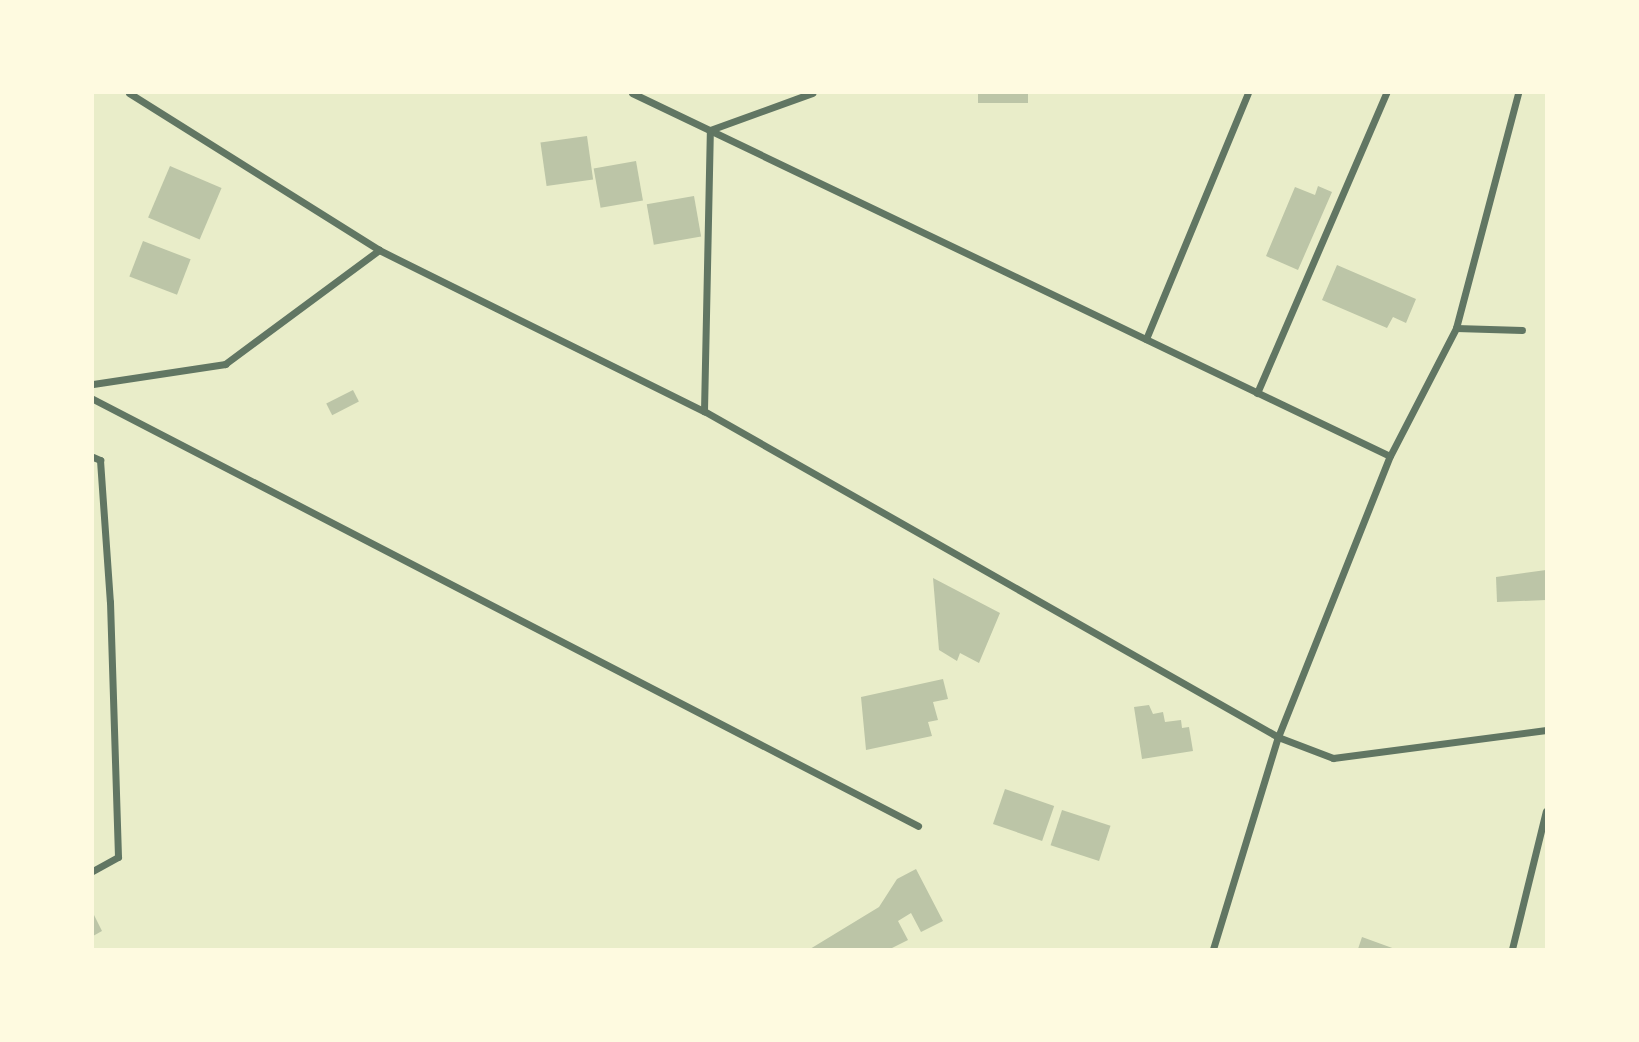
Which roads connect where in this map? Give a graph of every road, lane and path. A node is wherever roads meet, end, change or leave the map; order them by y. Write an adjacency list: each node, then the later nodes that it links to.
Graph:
1 (129, 93): 8 (street)
2 (632, 93): 7 (street)
3 (812, 93): 7 (street)
4 (1248, 93): 11 (street)
5 (1386, 93): 13 (street)
6 (1518, 93): 9 (street)
7 (710, 130): 11 (street); 15 (street)
8 (379, 250): 12 (street); 15 (street)
9 (1456, 328): 10 (street); 16 (street)
10 (1522, 330)
11 (1146, 340): 13 (street)
12 (93, 384)
13 (1257, 393): 16 (street)
14 (93, 399): 21 (street)
15 (704, 411): 19 (street)
16 (1390, 456): 19 (street)
17 (93, 457): 22 (street)
18 (1546, 730): 19 (street)
19 (1278, 737): 23 (street)
20 (1546, 811): 24 (street)
21 (918, 827)
22 (93, 871)
23 (1213, 949)
24 (1511, 949)

